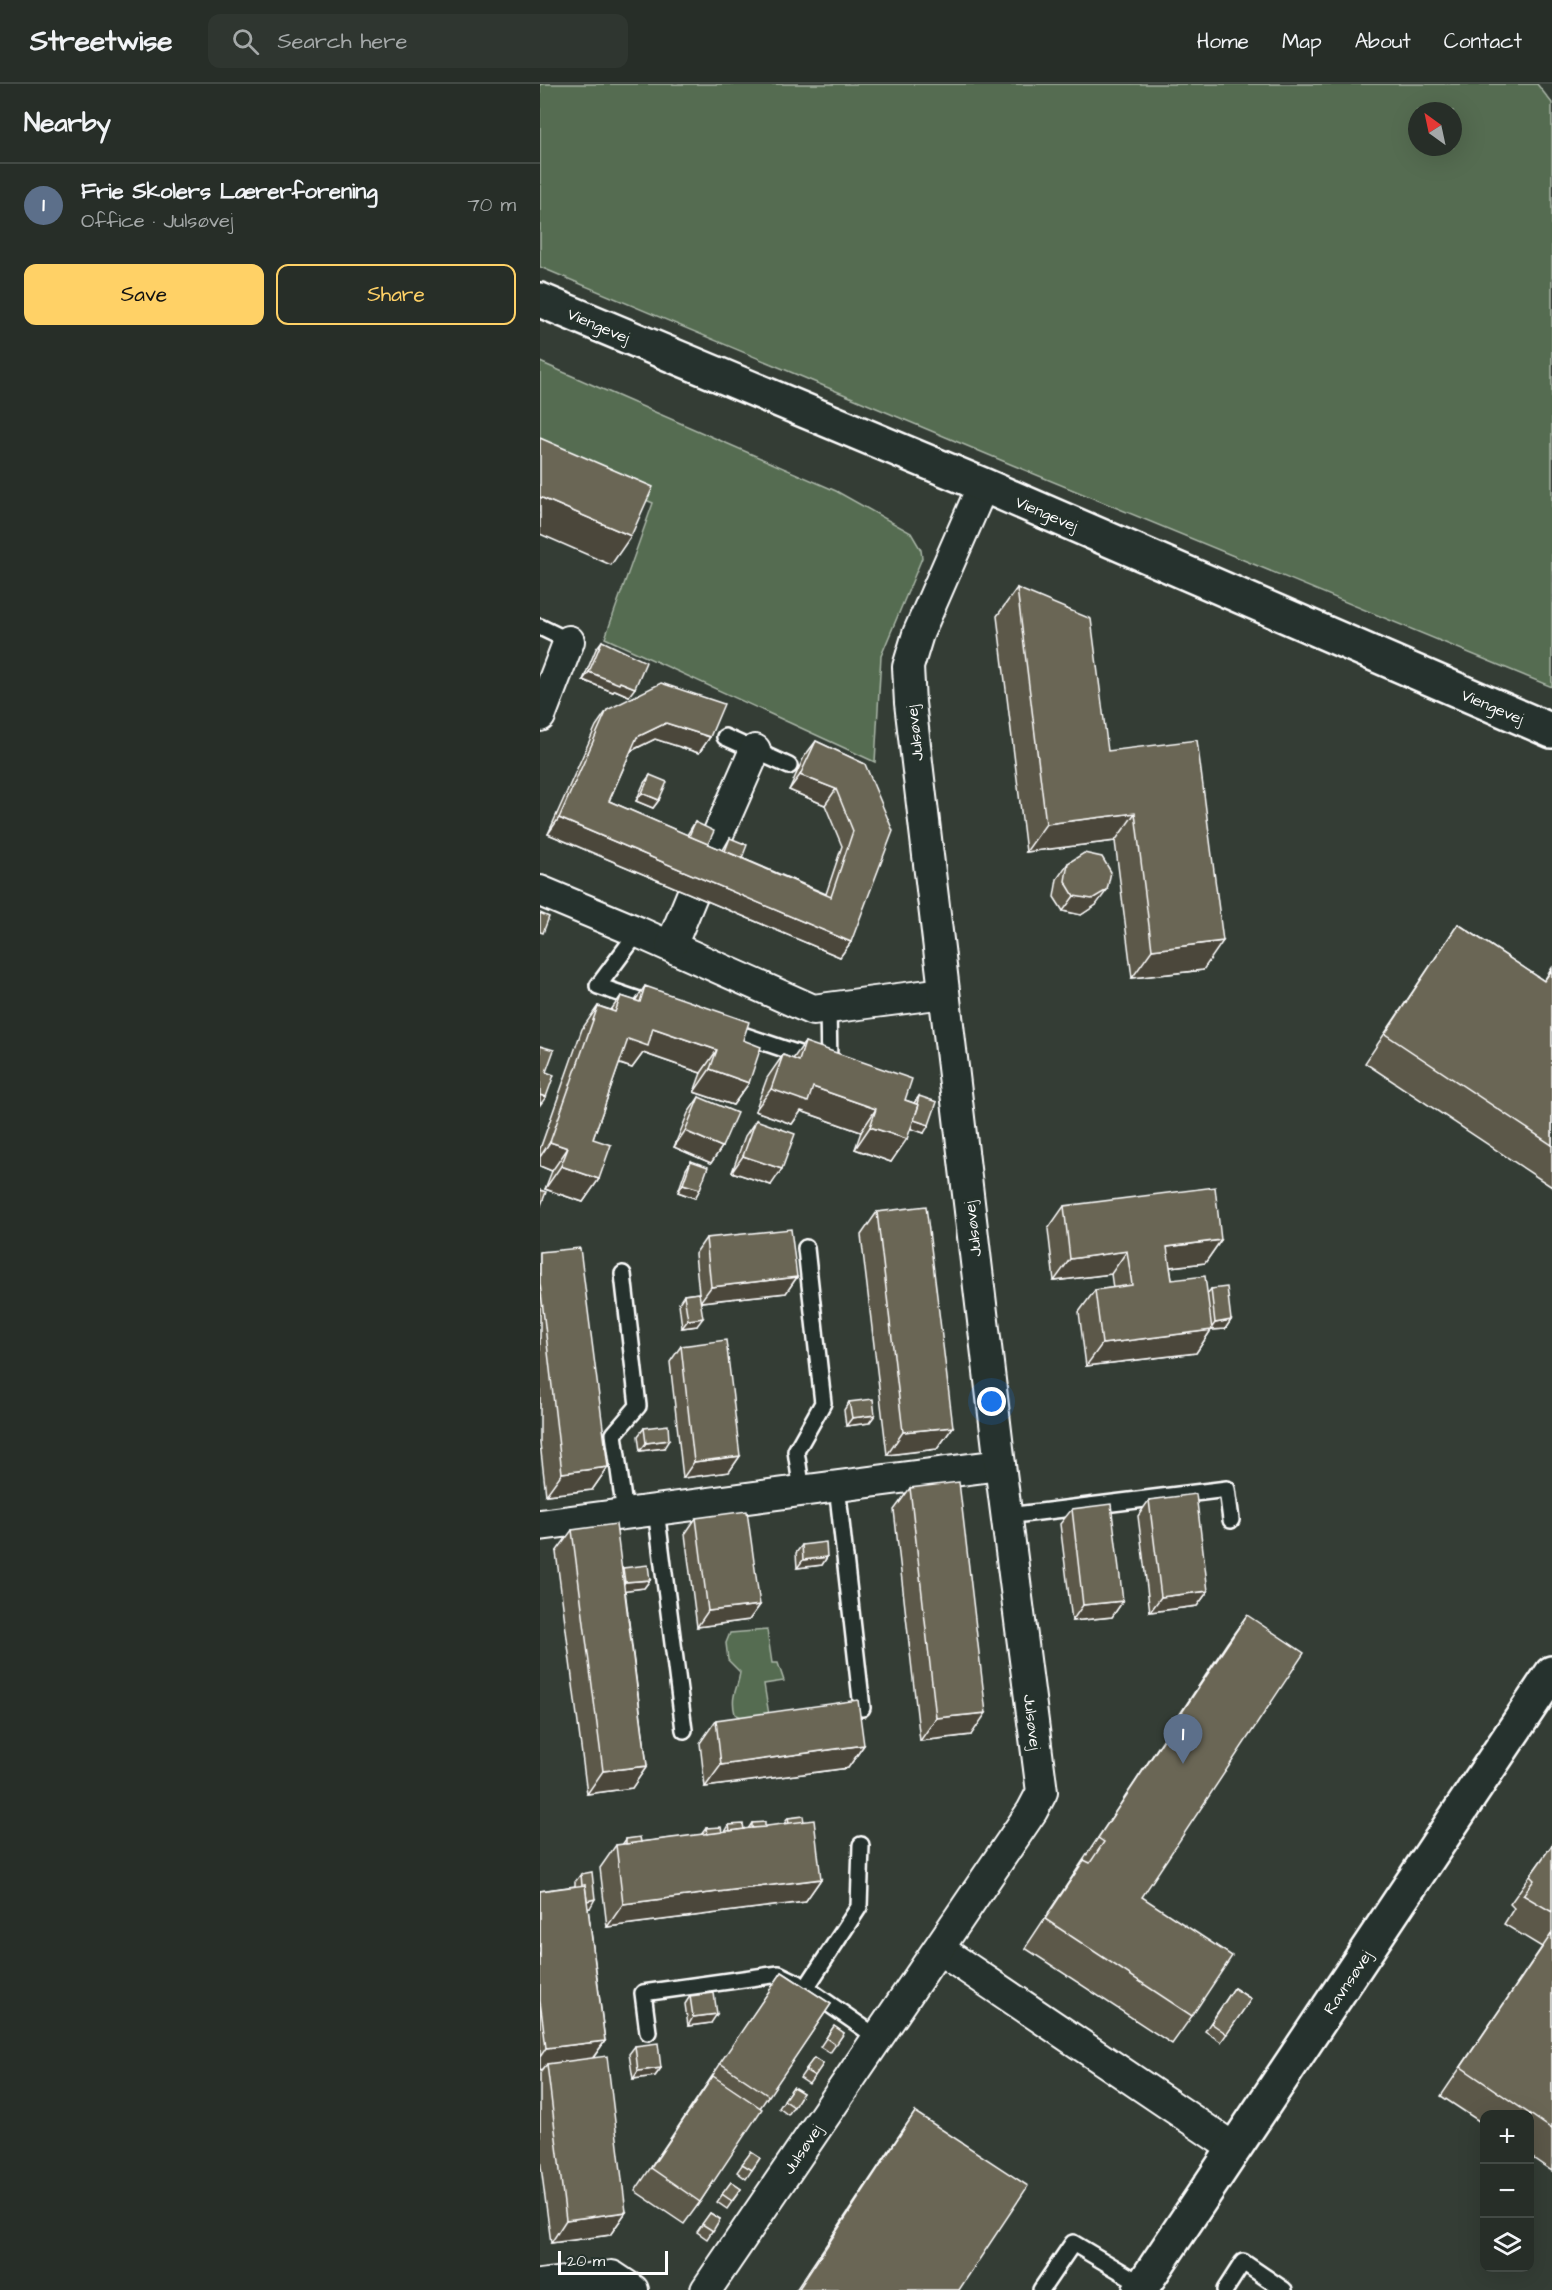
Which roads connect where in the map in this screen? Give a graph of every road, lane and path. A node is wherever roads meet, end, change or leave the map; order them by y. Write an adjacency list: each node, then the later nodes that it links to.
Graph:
1 (540, 300): 2 (street, Viengevej)
2 (982, 485): 6 (street, Viengevej); 15 (street, Julsøvej)
3 (540, 627): 4 (lane)
4 (569, 641): 5 (street)
5 (542, 705)
6 (1552, 731)
7 (725, 737): 8 (lane)
8 (755, 750): 9 (lane); 10 (street)
9 (789, 766)
10 (705, 864)
11 (540, 891): 13 (street)
12 (692, 895): 14 (street)
13 (638, 932): 14 (street); 16 (lane)
14 (671, 946): 17 (street)
15 (944, 993): 17 (street); 21 (street, Julsøvej)
16 (664, 1008)
17 (828, 1008): 18 (lane)
18 (708, 1023)
19 (806, 1248): 23 (lane)
20 (623, 1275): 25 (lane)
21 (1000, 1466): 22 (street); 26 (street, Julsøvej)
22 (837, 1486): 23 (street); 30 (lane)
23 (802, 1491): 24 (street)
24 (656, 1510): 25 (street); 31 (lane)
25 (626, 1514): 28 (street)
26 (1006, 1516): 27 (lane); 33 (street, Julsøvej)
27 (1231, 1520)
28 (540, 1525)
29 (1552, 1673): 37 (street, Ravnsøvej)
30 (862, 1708)
31 (684, 1730)
32 (861, 1845): 34 (lane)
33 (939, 1949): 36 (street, Julsøvej); 37 (street)
34 (806, 1988): 35 (lane); 36 (lane)
35 (648, 2032)
36 (878, 2038): 41 (street, Julsøvej)
37 (1235, 2149): 39 (street, Ravnsøvej)
38 (540, 2285): 40 (street)
39 (1145, 2288): 42 (lane)
40 (633, 2290)
41 (706, 2290)
42 (1041, 2290)
43 (1225, 2290): 44 (lane)
44 (1284, 2290)

